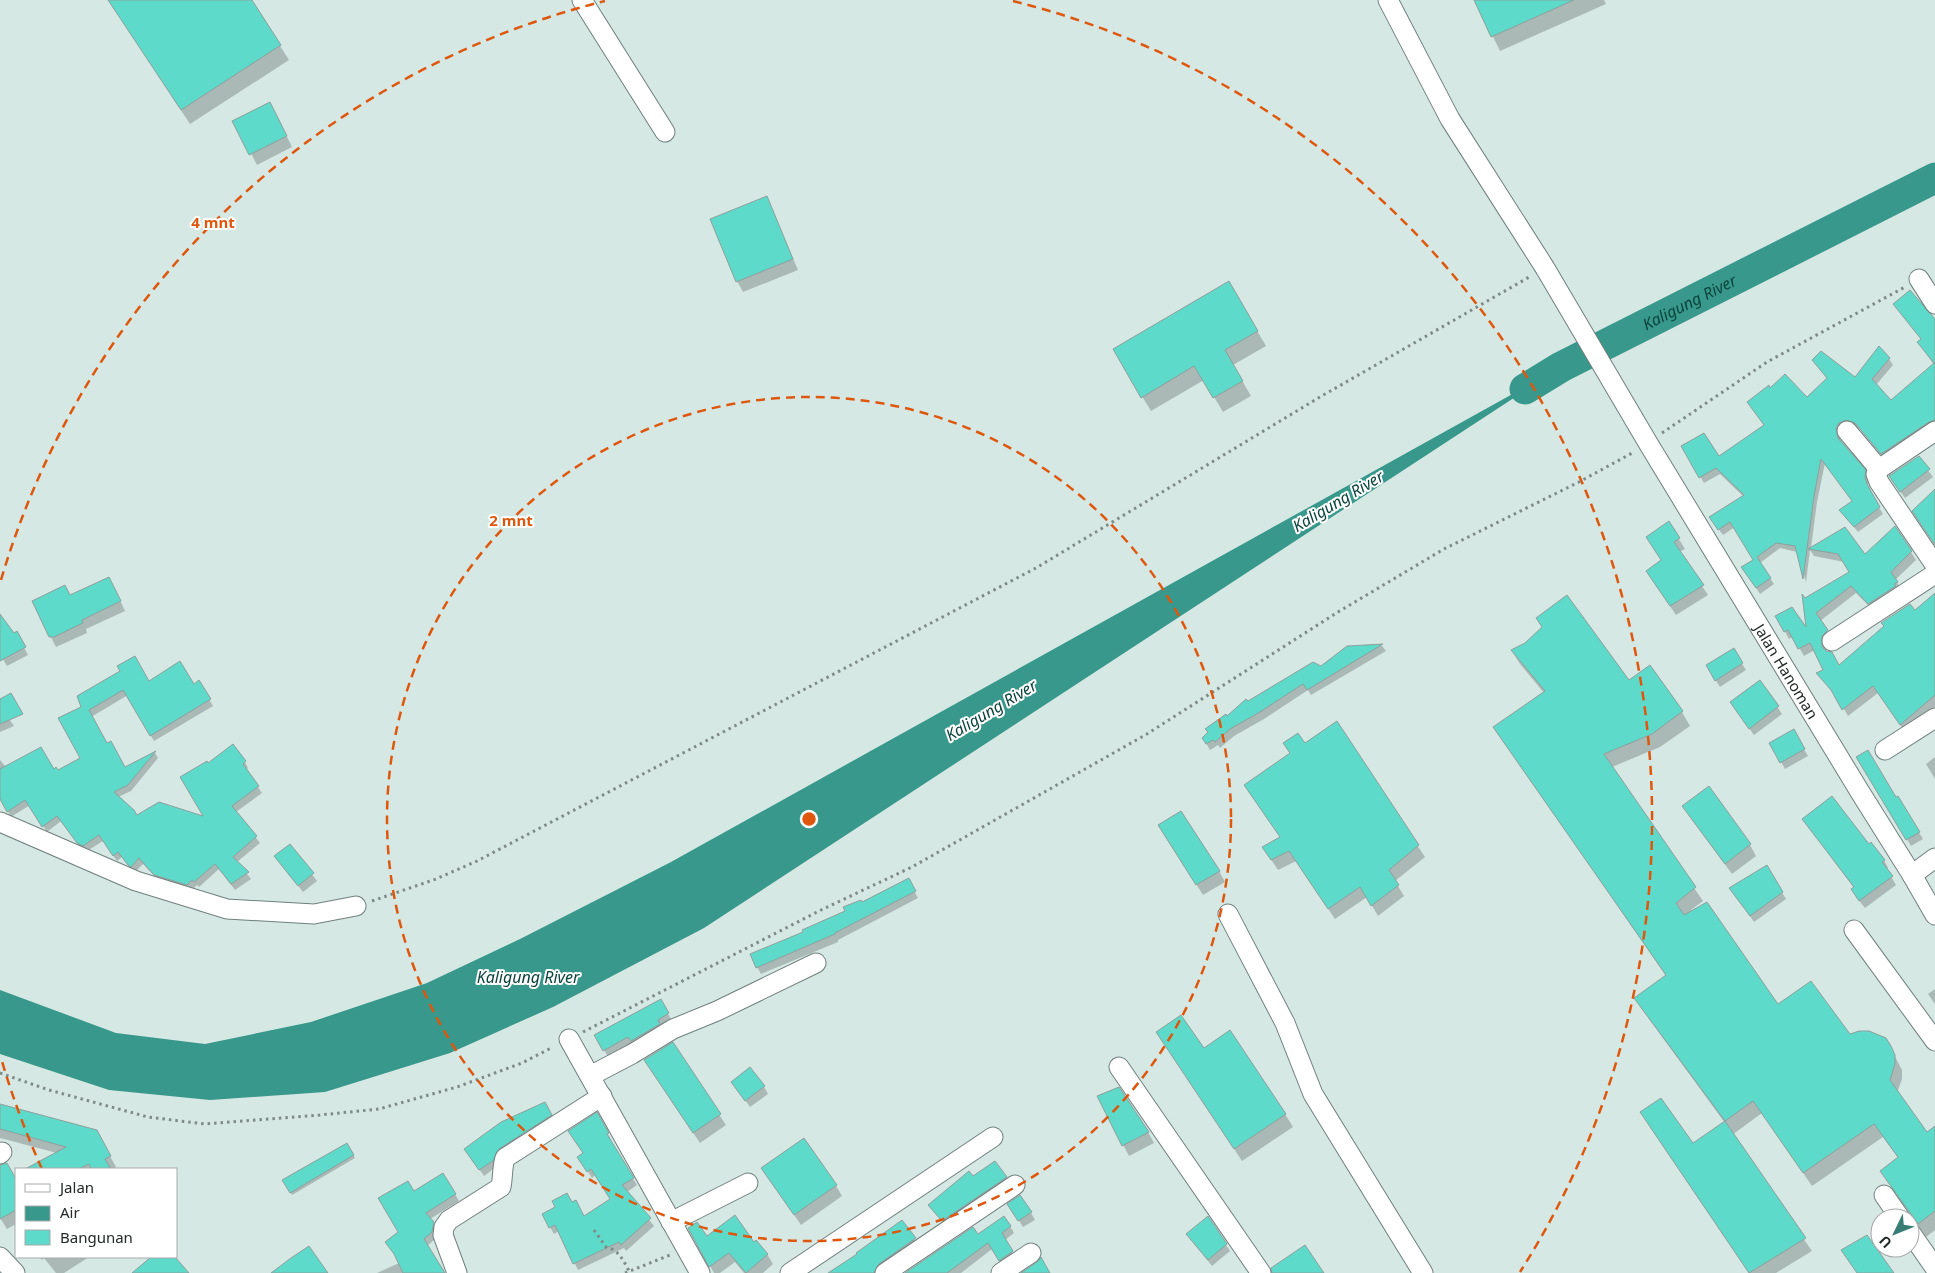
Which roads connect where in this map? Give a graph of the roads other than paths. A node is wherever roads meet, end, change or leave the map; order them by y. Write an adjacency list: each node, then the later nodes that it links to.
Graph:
1 (582, 0): 3 (street)
2 (1388, 0): 16 (street, Jalan Hanoman)
3 (665, 132)
4 (1919, 279): 5 (street)
5 (1935, 304)
6 (1847, 431): 8 (street)
7 (1935, 431): 8 (street)
8 (1879, 469): 9 (street)
9 (1935, 565)
10 (1935, 574): 11 (street)
11 (1832, 641)
12 (1935, 718): 13 (street)
13 (1885, 750)
14 (0, 822): 17 (street)
15 (1935, 858): 16 (street)
16 (1912, 875): 19 (street, Jalan Hanoman)
17 (356, 906)
18 (1228, 914): 44 (street)
19 (1935, 915)
20 (1854, 930): 23 (street)
21 (816, 964): 25 (street)
22 (569, 1039): 25 (street)
23 (1935, 1041)
24 (1119, 1066): 43 (street)
25 (590, 1076): 26 (street)
26 (602, 1096): 32 (street); 38 (street)
27 (993, 1137): 40 (street)
28 (748, 1182): 32 (street)
29 (1015, 1185): 41 (street)
30 (1884, 1195): 31 (street)
31 (1893, 1208)
32 (671, 1222): 39 (street)
33 (1920, 1246): 36 (street)
34 (1031, 1252): 42 (street)
35 (0, 1257): 37 (street)
36 (1935, 1268)
37 (15, 1273)
38 (458, 1273)
39 (700, 1273)
40 (790, 1273)
41 (885, 1273)
42 (1001, 1273)
43 (1261, 1273)
44 (1422, 1273)

